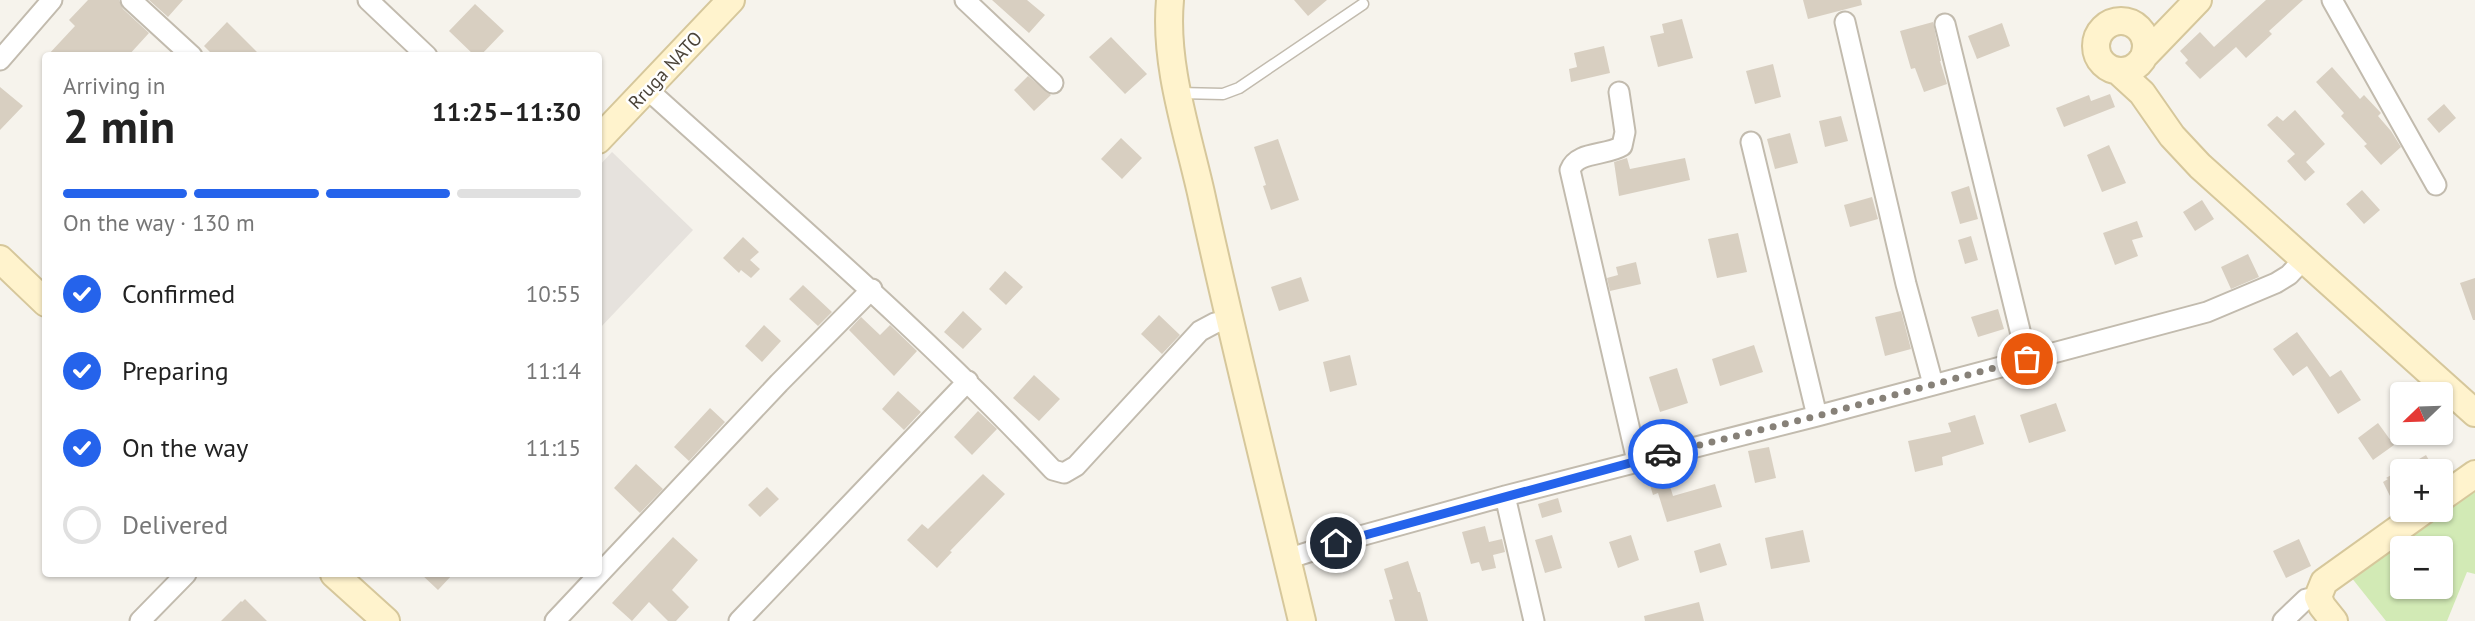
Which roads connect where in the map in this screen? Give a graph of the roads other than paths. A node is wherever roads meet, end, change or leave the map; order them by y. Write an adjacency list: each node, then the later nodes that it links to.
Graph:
1 (52, 0): 18 (street)
2 (131, 0): 16 (street)
3 (368, 0): 17 (street)
4 (731, 0): 20 (street, Rruga NATO)
5 (965, 0): 19 (street)
6 (1170, 0): 22 (street)
7 (2109, 0): 14 (street)
8 (2118, 0): 15 (street)
9 (2198, 0): 15 (street)
10 (2332, 0): 25 (street)
11 (1363, 4): 22 (lane)
12 (1845, 22): 33 (street)
13 (1945, 24): 31 (street)
14 (2098, 35): 15 (street); 15 (street)
15 (2135, 49): 27 (street)
16 (188, 52)
17 (423, 52)
18 (0, 60)
19 (1053, 83)
20 (647, 89): 23 (street, Rruga NATO); 28 (street)
21 (1619, 92): 36 (street)
22 (1179, 93): 30 (street)
23 (602, 136)
24 (1751, 142): 35 (street)
25 (2436, 185)
26 (0, 259): 29 (street)
27 (2303, 260): 31 (street); 34 (street)
28 (872, 289): 32 (street); 42 (street)
29 (42, 299)
30 (1228, 320): 32 (street); 41 (street)
31 (2027, 359): 33 (street)
32 (968, 380): 50 (street)
33 (1933, 384): 35 (street)
34 (2475, 412)
35 (1817, 416): 36 (street)
36 (1637, 461): 39 (street)
37 (2475, 474): 38 (street)
38 (2453, 490)
39 (1505, 496): 41 (street); 52 (street)
40 (2408, 522): 46 (street)
41 (1287, 559): 51 (street)
42 (602, 571)
43 (183, 577): 47 (street)
44 (337, 577): 48 (street)
45 (596, 577): 49 (street)
46 (2318, 597): 53 (street); 54 (street)
47 (140, 621)
48 (386, 621)
49 (555, 621)
50 (739, 621)
51 (1302, 621)
52 (1534, 621)
53 (2283, 621)
54 (2334, 621)

